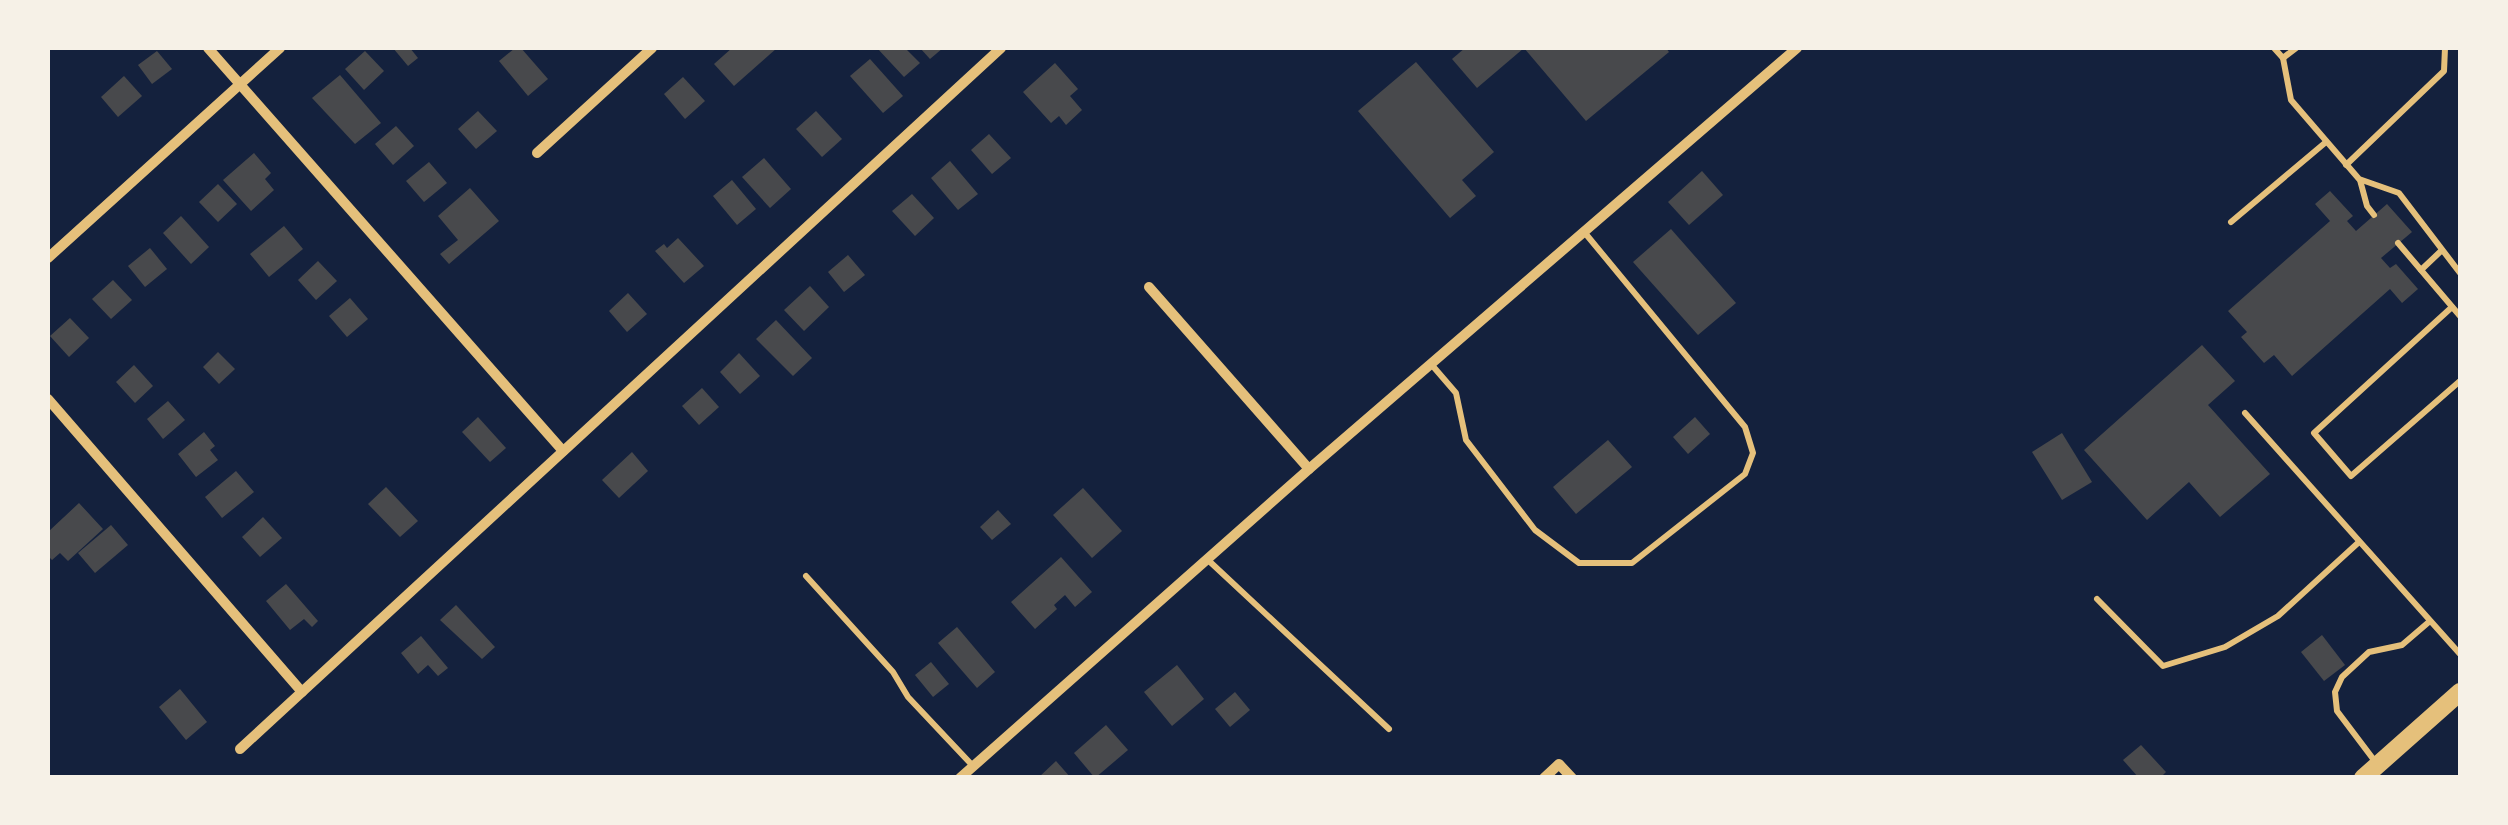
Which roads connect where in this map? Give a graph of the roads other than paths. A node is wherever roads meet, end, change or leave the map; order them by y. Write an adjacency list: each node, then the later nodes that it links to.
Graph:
1 (208, 48): 10 (street)
2 (280, 48): 10 (street)
3 (652, 48): 12 (street)
4 (1001, 48): 30 (street)
5 (1797, 48): 17 (street)
6 (2274, 48): 9 (lane)
7 (2296, 48): 9 (lane)
8 (2445, 48): 13 (lane)
9 (2283, 58): 11 (lane)
10 (240, 85): 20 (street); 30 (street)
11 (2326, 142): 13 (lane); 16 (lane)
12 (537, 153)
13 (2346, 166): 14 (lane)
14 (2359, 179): 15 (lane); 19 (lane)
15 (2374, 215)
16 (2231, 222)
17 (1584, 232): 26 (street); 26 (lane)
18 (2398, 243): 21 (lane)
19 (2441, 251): 21 (lane); 22 (lane)
20 (48, 258)
21 (2421, 270): 24 (lane)
22 (2460, 272)
23 (1150, 287): 31 (street)
24 (2452, 307): 25 (lane); 27 (lane)
25 (2460, 316)
26 (1431, 364): 31 (street)
27 (2460, 380)
28 (48, 399): 38 (street)
29 (2245, 413): 32 (lane)
30 (563, 452): 38 (street)
31 (1309, 469): 33 (street)
32 (2358, 542): 35 (lane); 36 (lane)
33 (1207, 559): 40 (lane); 42 (street)
34 (806, 576): 42 (lane)
35 (2097, 599)
36 (2430, 621): 37 (lane); 43 (lane)
37 (2460, 654)
38 (302, 692): 41 (street)
39 (2460, 692): 43 (main road)
40 (1389, 729)
41 (240, 749)
42 (973, 766): 44 (street)
43 (2371, 771)
44 (960, 778)
45 (1544, 778): 46 (street)
46 (1572, 778)

